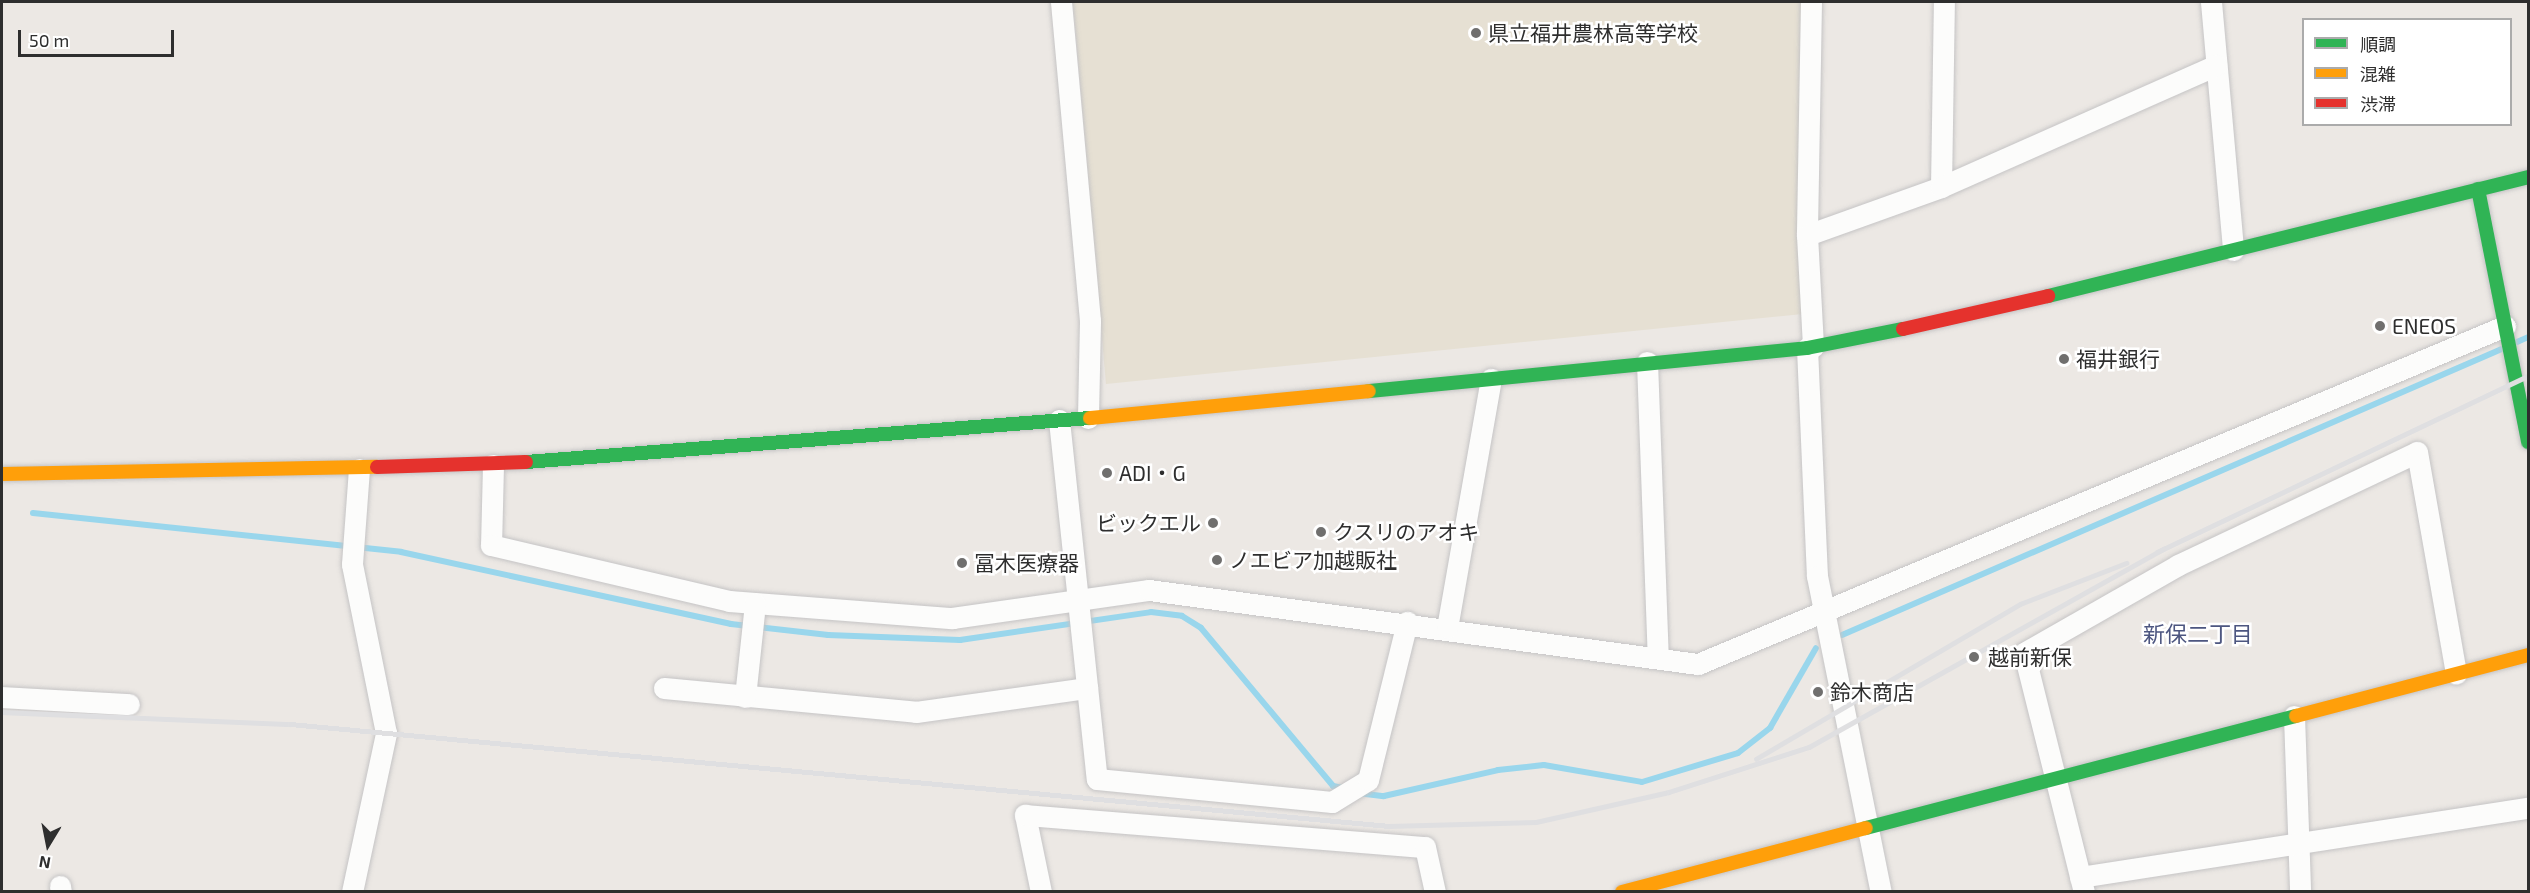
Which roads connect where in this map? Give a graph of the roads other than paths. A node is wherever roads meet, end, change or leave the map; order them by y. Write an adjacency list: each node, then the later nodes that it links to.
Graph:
1 (1061, 2): 15 (street)
2 (1811, 2): 9 (street)
3 (1944, 2): 7 (street)
4 (2211, 2): 5 (street)
5 (2216, 65): 7 (street); 10 (street)
6 (2529, 177): 8 (street)
7 (1941, 187): 9 (street)
8 (2478, 189): 10 (street); 11 (street)
9 (1807, 235): 12 (street)
10 (2233, 250): 12 (street)
11 (2505, 326): 17 (street); 23 (street)
12 (1810, 348): 13 (street); 23 (street)
13 (1647, 362): 14 (street); 27 (street)
14 (1491, 379): 15 (street); 25 (street)
15 (1088, 418): 16 (street)
16 (1059, 420): 18 (street); 21 (street)
17 (2528, 442)
18 (493, 465): 19 (street); 22 (street)
19 (359, 469): 20 (street); 40 (street)
20 (2, 474)
21 (1078, 601): 22 (street); 24 (street); 30 (street)
22 (755, 604): 32 (street)
23 (1824, 611): 27 (street); 37 (street)
24 (1407, 622): 25 (street); 30 (street)
25 (1447, 628): 27 (street)
26 (2529, 655): 28 (street)
27 (1658, 658)
28 (2456, 674): 34 (street); 35 (street)
29 (664, 688): 32 (street)
30 (1087, 688): 32 (street)
31 (2, 697): 33 (street)
32 (745, 697)
33 (129, 704)
34 (2294, 716): 35 (street); 38 (street)
35 (2057, 779): 37 (street); 39 (street)
36 (2529, 808): 38 (street)
37 (1869, 829): 43 (street); 44 (street)
38 (2298, 843): 39 (street); 45 (street)
39 (2082, 884)
40 (352, 891)
41 (1041, 891): 42 (street)
42 (1434, 891)
43 (1622, 891)
44 (1881, 891)
45 (2300, 891)

